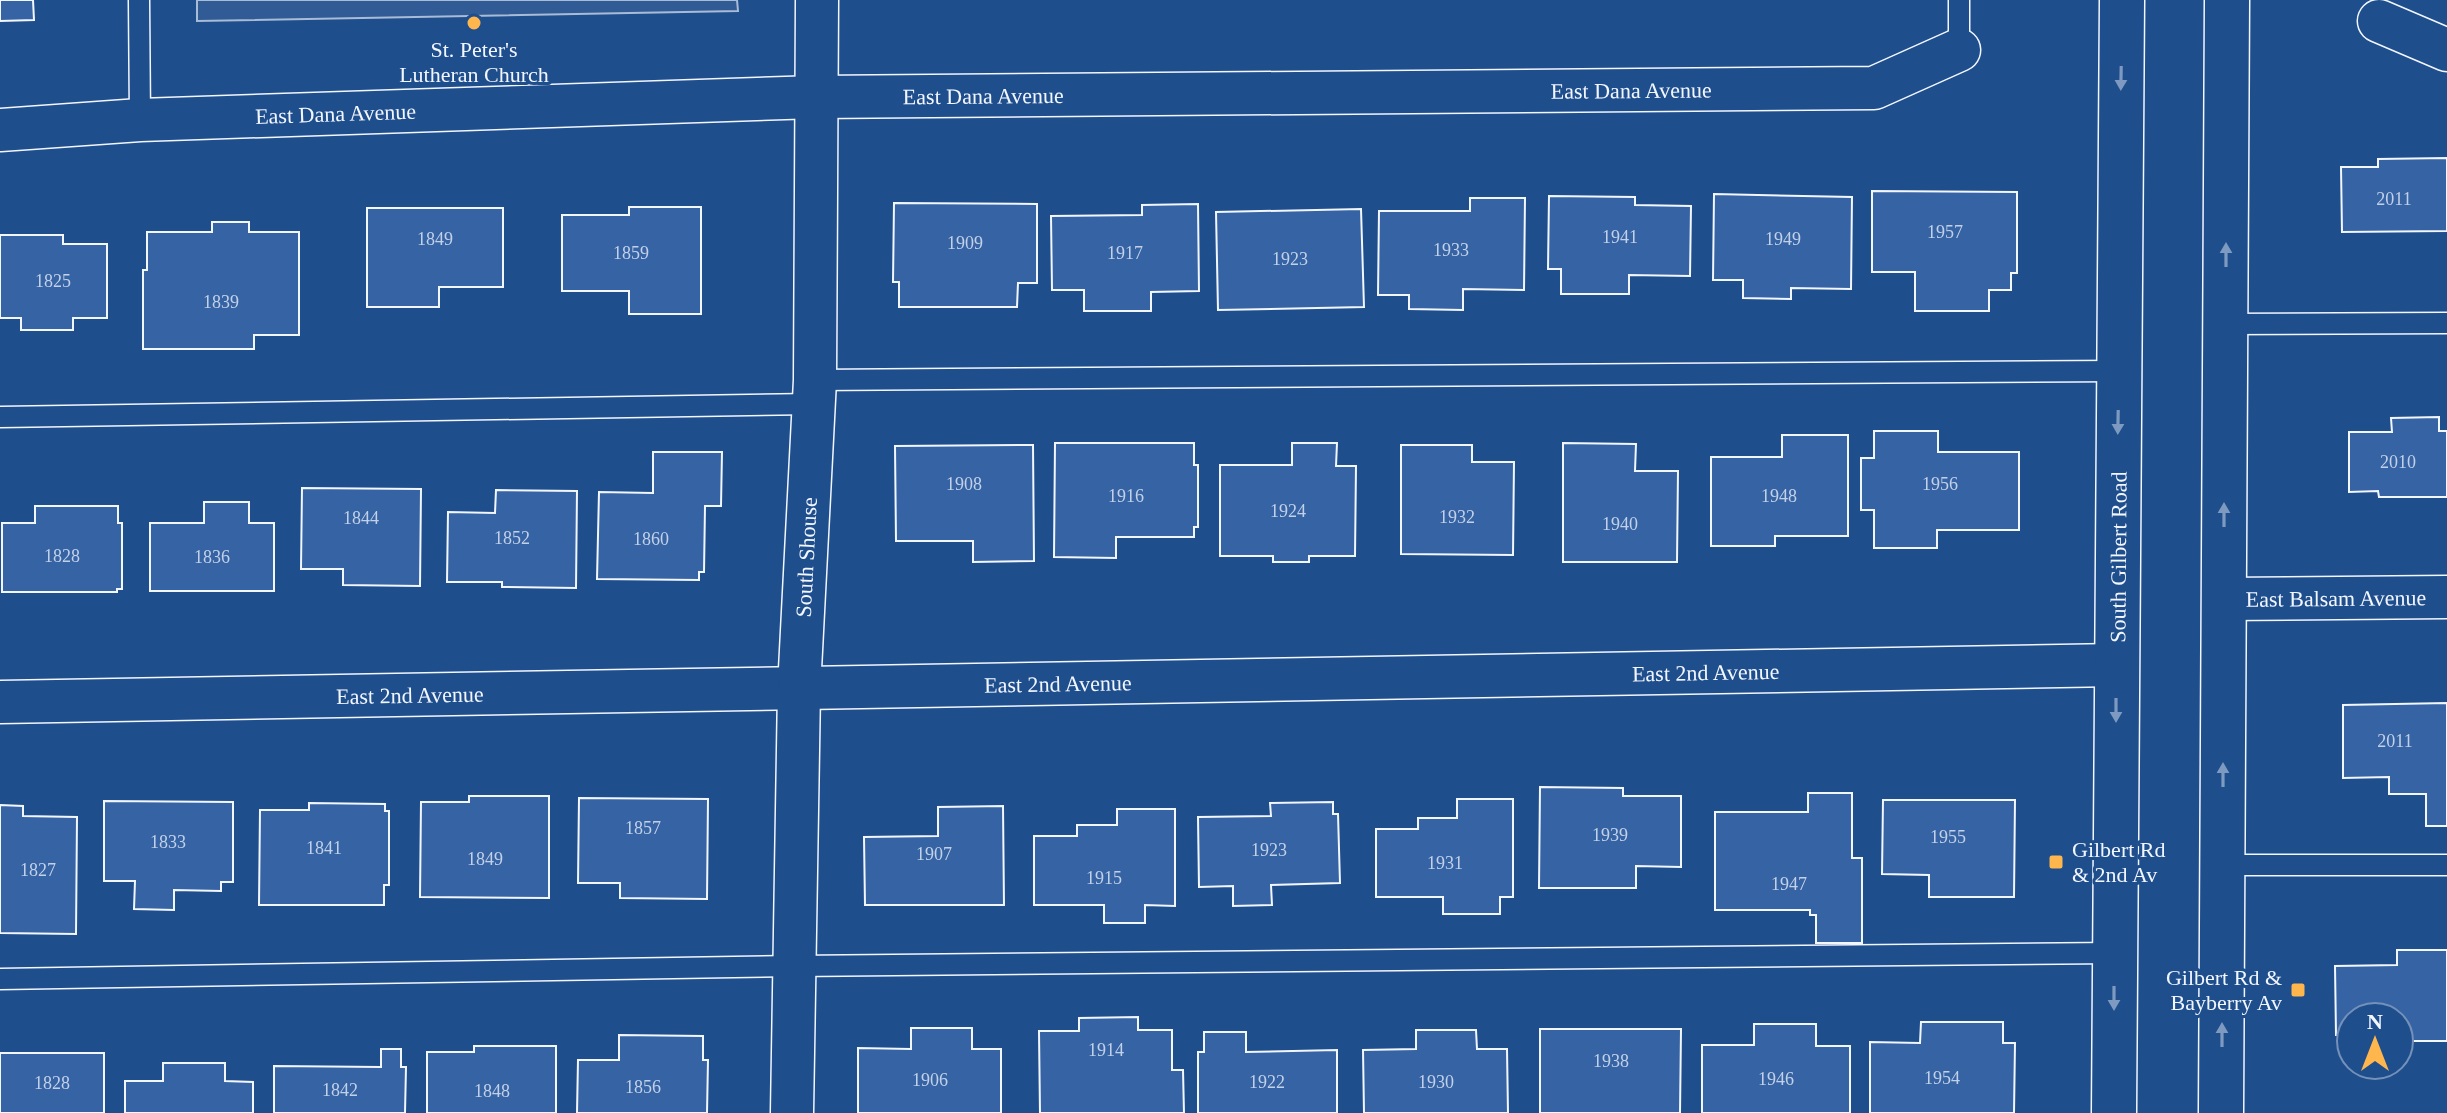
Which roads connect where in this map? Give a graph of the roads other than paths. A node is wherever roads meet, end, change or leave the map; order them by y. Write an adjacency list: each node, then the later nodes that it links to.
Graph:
1 (139, 0): 10 (lane)
2 (817, 0): 9 (street, South Shouse)
3 (1959, 0): 7 (lane)
4 (2122, 0): 14 (main road, South Gilbert Road, one-way to 14)
5 (2227, 0): 13 (main road, one-way to 5)
6 (2379, 10): 8 (street)
7 (1959, 50): 9 (street, East Dana Avenue)
8 (2447, 50)
9 (816, 97): 10 (street, East Dana Avenue); 15 (street, South Shouse)
10 (140, 120): 11 (street, East Dana Avenue)
11 (0, 130)
12 (2447, 323): 13 (lane)
13 (2225, 324): 18 (main road, one-way to 13)
14 (2119, 371): 15 (lane); 19 (main road, South Gilbert Road, one-way to 19)
15 (814, 392): 16 (lane); 20 (street, South Shouse)
16 (0, 417)
17 (2447, 597): 18 (street, East Balsam Avenue)
18 (2224, 599): 22 (main road, one-way to 18)
19 (2116, 665): 20 (street, East 2nd Avenue); 24 (main road, South Gilbert Road, one-way to 24)
20 (799, 689): 21 (street, East 2nd Avenue); 25 (street, South Shouse)
21 (0, 702)
22 (2223, 865): 23 (lane); 29 (main road, one-way to 22)
23 (2447, 865)
24 (2115, 953): 25 (lane); 28 (main road, South Gilbert Road, one-way to 28)
25 (795, 966): 26 (lane); 27 (street, South Shouse)
26 (0, 979)
27 (792, 1113)
28 (2114, 1113)
29 (2221, 1113)

